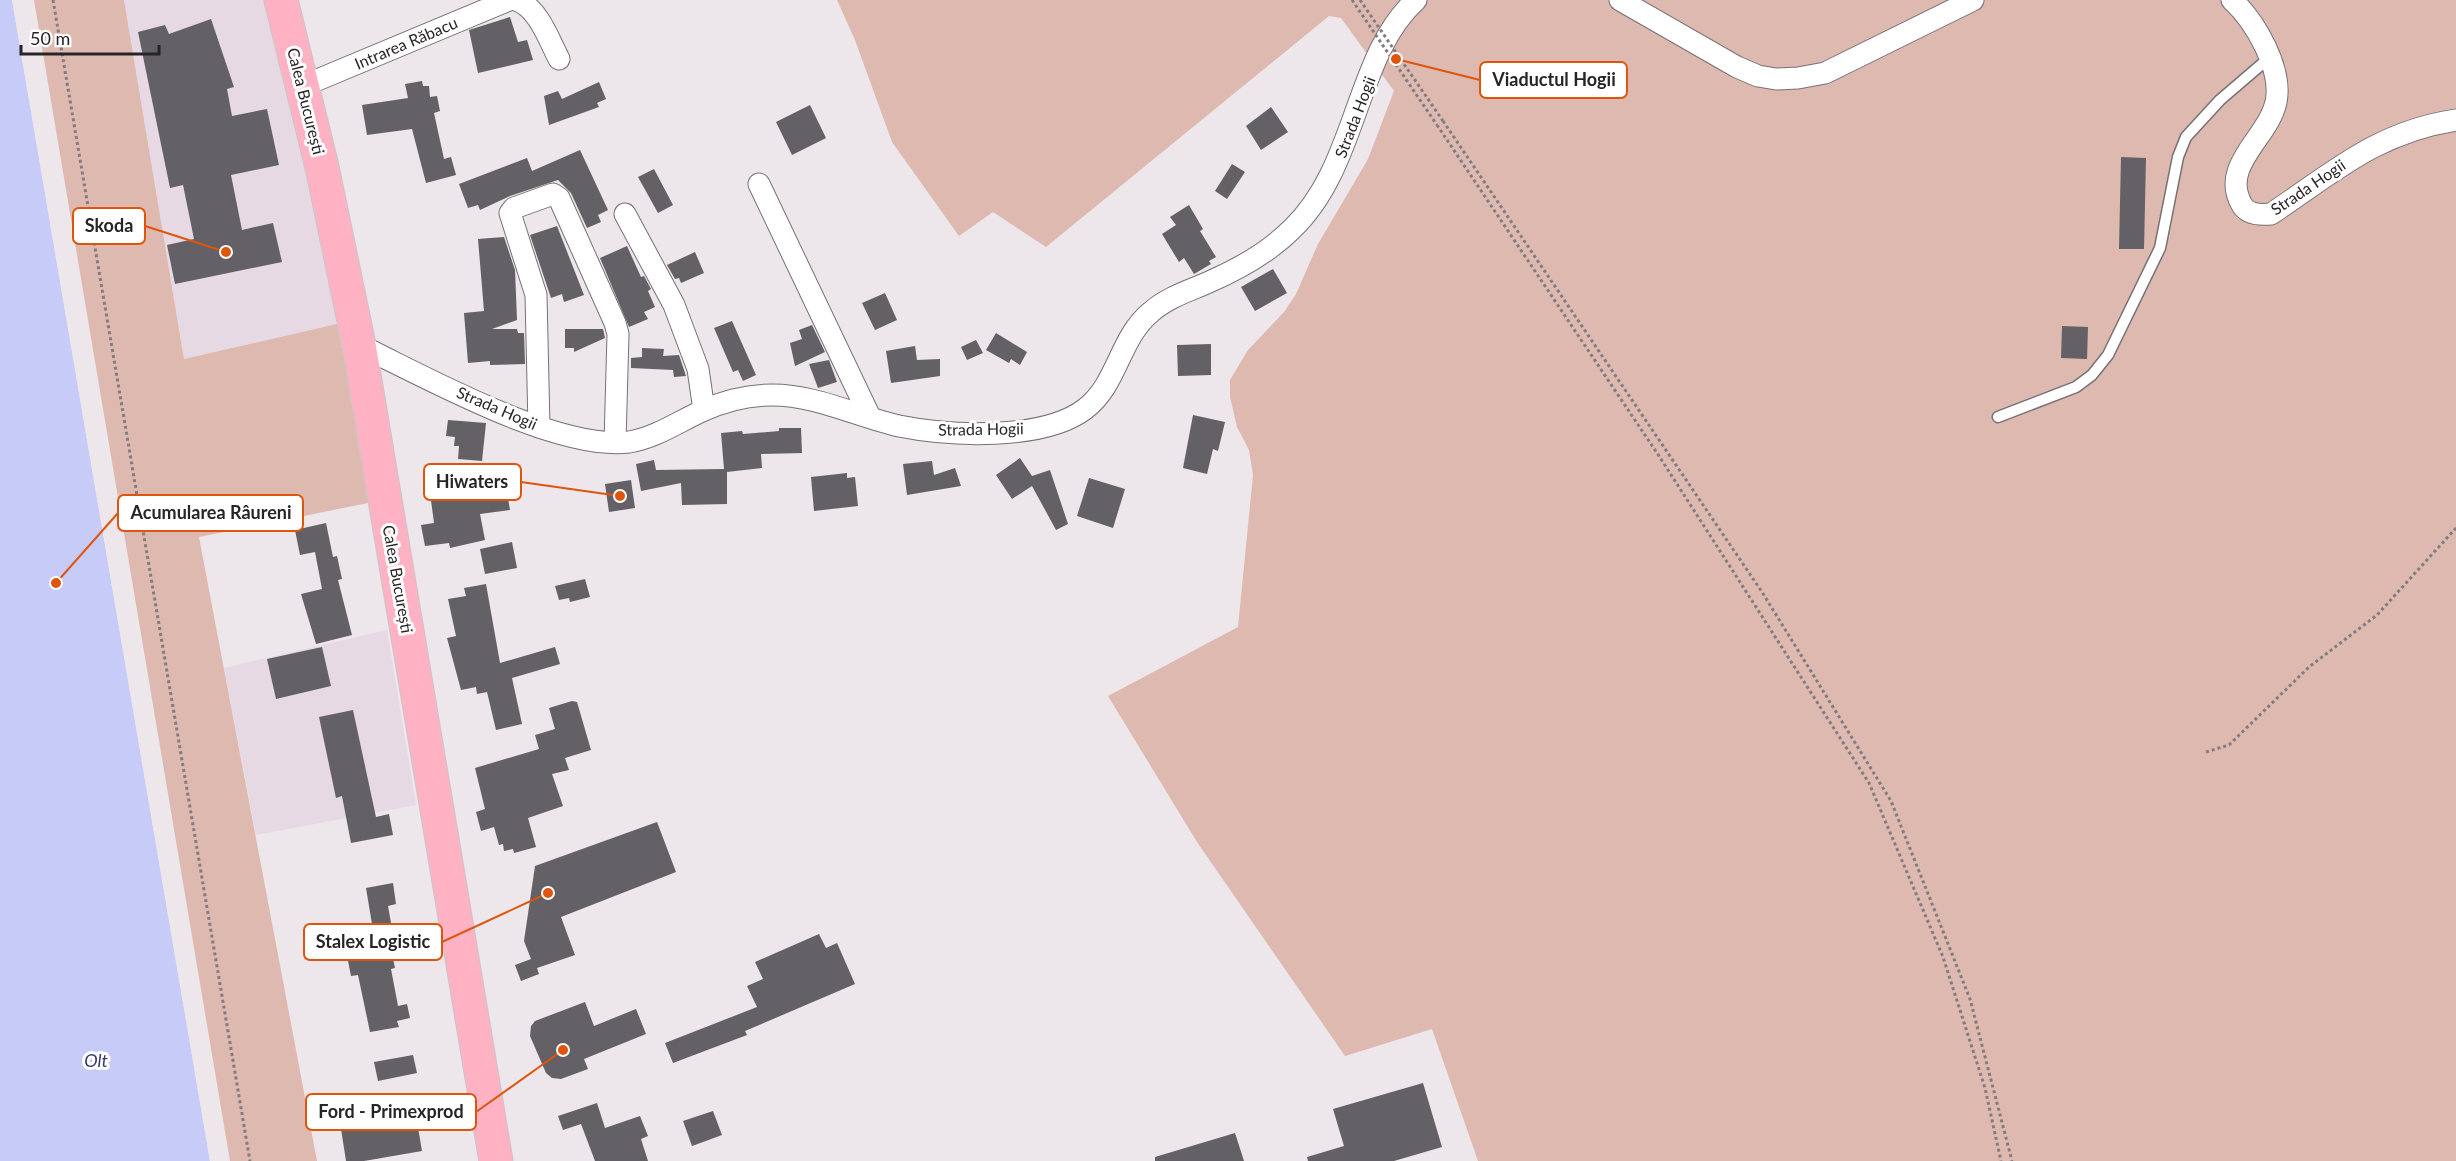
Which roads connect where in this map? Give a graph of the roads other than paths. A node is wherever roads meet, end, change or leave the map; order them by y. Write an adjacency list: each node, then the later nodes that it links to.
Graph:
1 (281, 0): 10 (highway, Calea București)
2 (509, 0): 10 (street, Intrarea Răbacu)
3 (516, 0): 9 (street)
4 (1416, 0): 16 (street, Strada Hogii)
5 (1620, 0): 6 (street)
6 (1973, 0)
7 (2232, 0): 8 (street, Strada Hogii)
8 (2269, 58): 11 (street, Strada Hogii); 17 (lane)
9 (559, 59)
10 (303, 86): 14 (highway, Calea București)
11 (2456, 120)
12 (759, 184): 16 (street)
13 (625, 214): 15 (street)
14 (359, 345): 18 (street, Strada Hogii); 20 (highway, Calea București)
15 (704, 410): 16 (street, Strada Hogii); 19 (street, Strada Hogii)
16 (870, 417)
17 (1998, 417)
18 (539, 427): 19 (street, Strada Hogii); 19 (street)
19 (615, 442)
20 (496, 1161)

